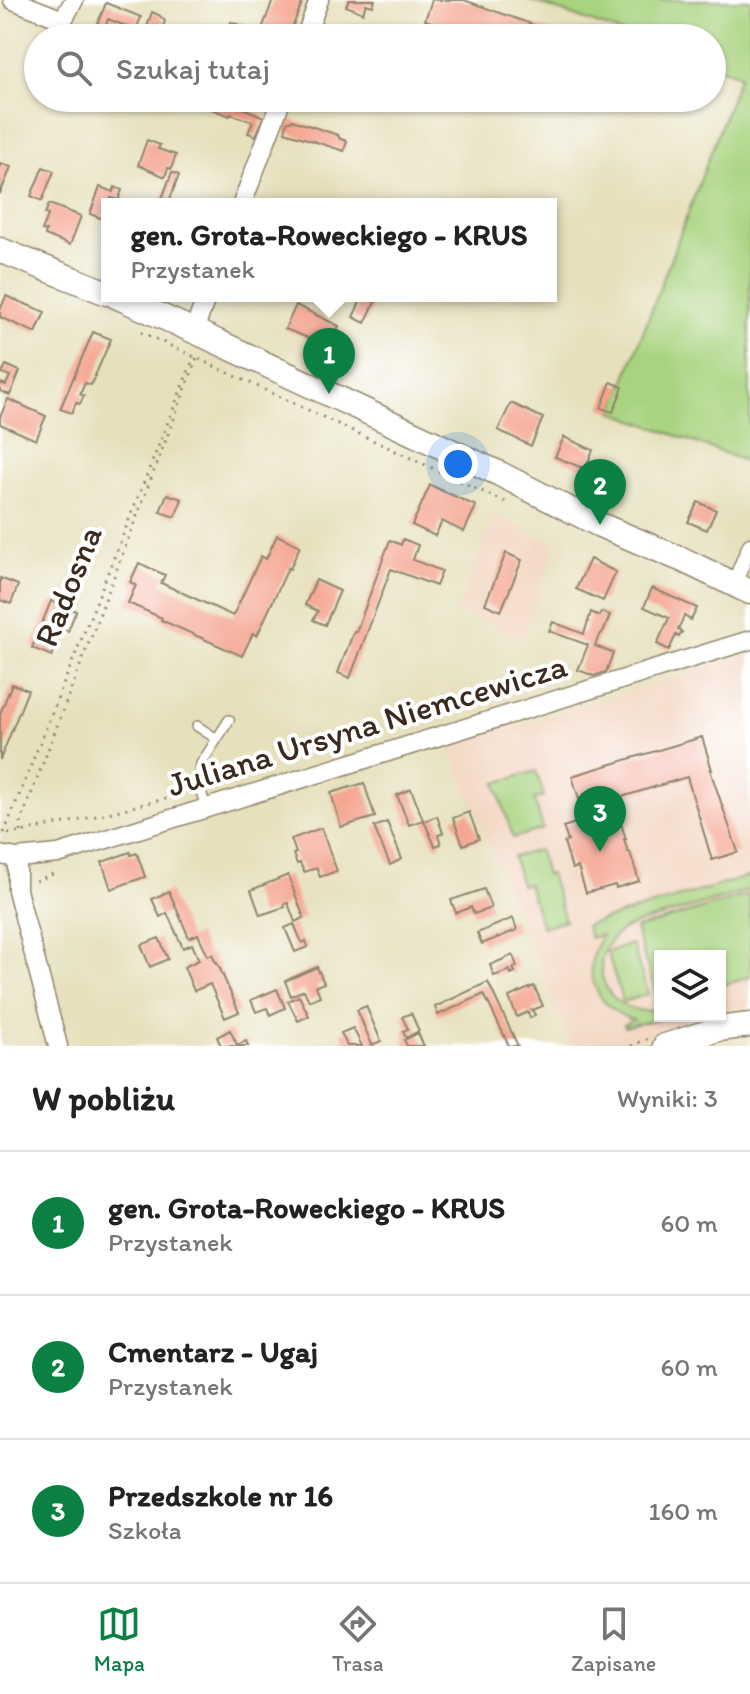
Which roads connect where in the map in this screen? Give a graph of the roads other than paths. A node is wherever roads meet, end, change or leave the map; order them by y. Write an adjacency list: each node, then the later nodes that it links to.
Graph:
1 (13, 0): 2 (street)
2 (74, 0)
3 (319, 0): 4 (street)
4 (310, 24)
5 (277, 112): 6 (street)
6 (244, 198)
7 (0, 250): 8 (street)
8 (101, 291)
9 (130, 302): 11 (street)
10 (205, 302): 11 (street)
11 (194, 330): 13 (street)
12 (750, 545): 13 (street)
13 (742, 588)
14 (750, 640): 18 (street, Juliana Ursyna Niemcewicza)
15 (229, 720): 17 (lane)
16 (197, 726): 17 (lane)
17 (217, 739): 18 (lane)
18 (206, 808): 19 (street, Juliana Ursyna Niemcewicza)
19 (8, 857): 21 (street)
20 (750, 1025): 22 (street)
21 (58, 1046)
22 (665, 1046)

